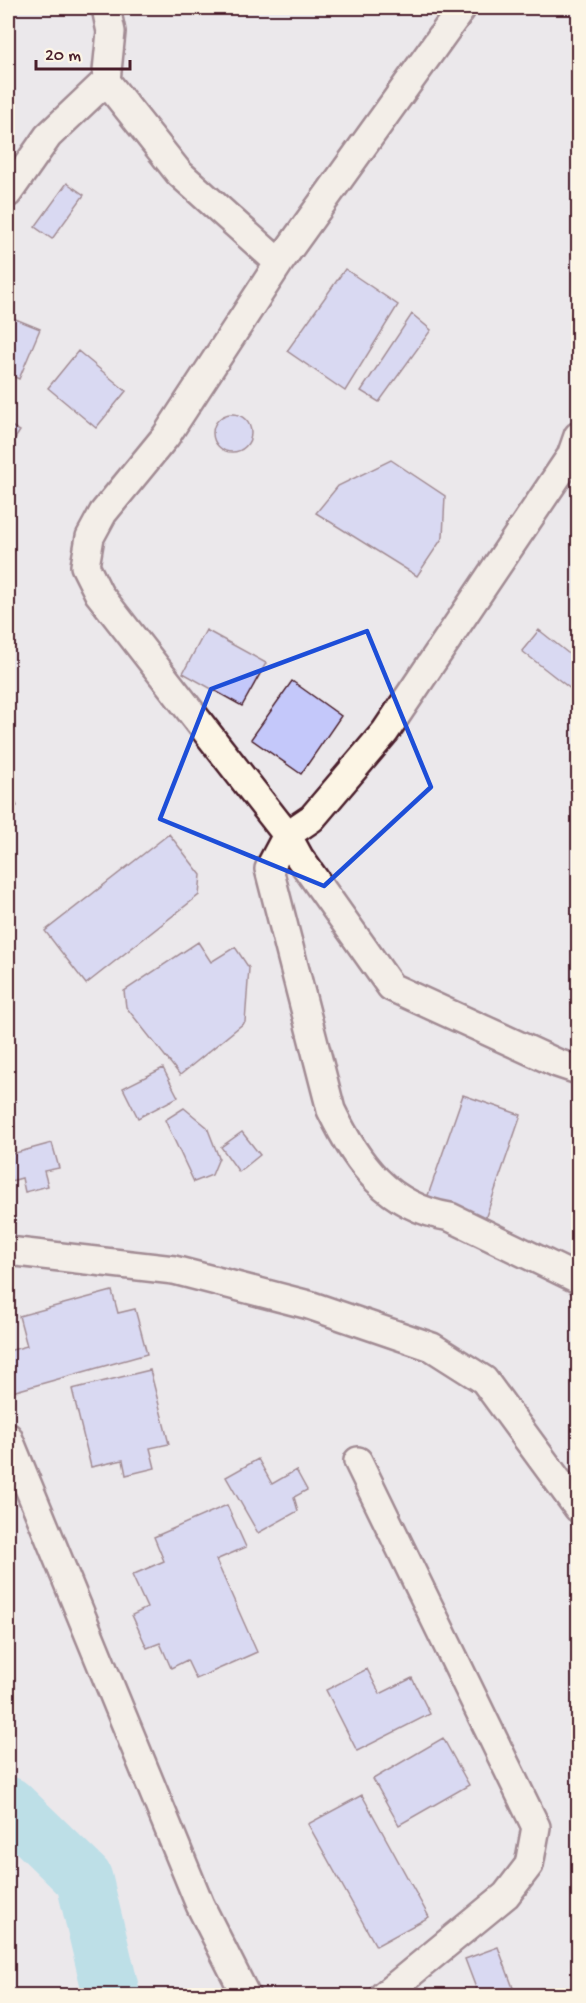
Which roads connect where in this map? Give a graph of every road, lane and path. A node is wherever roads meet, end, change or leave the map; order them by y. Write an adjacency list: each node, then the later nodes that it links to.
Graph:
1 (106, 8): 3 (street)
2 (462, 8): 5 (street)
3 (106, 81): 4 (street); 5 (street)
4 (8, 193)
5 (279, 263): 7 (street)
6 (579, 436): 7 (street)
7 (287, 835): 8 (street); 10 (street)
8 (579, 1070)
9 (8, 1251): 13 (street)
10 (579, 1279)
11 (8, 1437): 14 (street)
12 (358, 1461): 15 (street)
13 (579, 1508)
14 (246, 1995)
15 (383, 1995)

